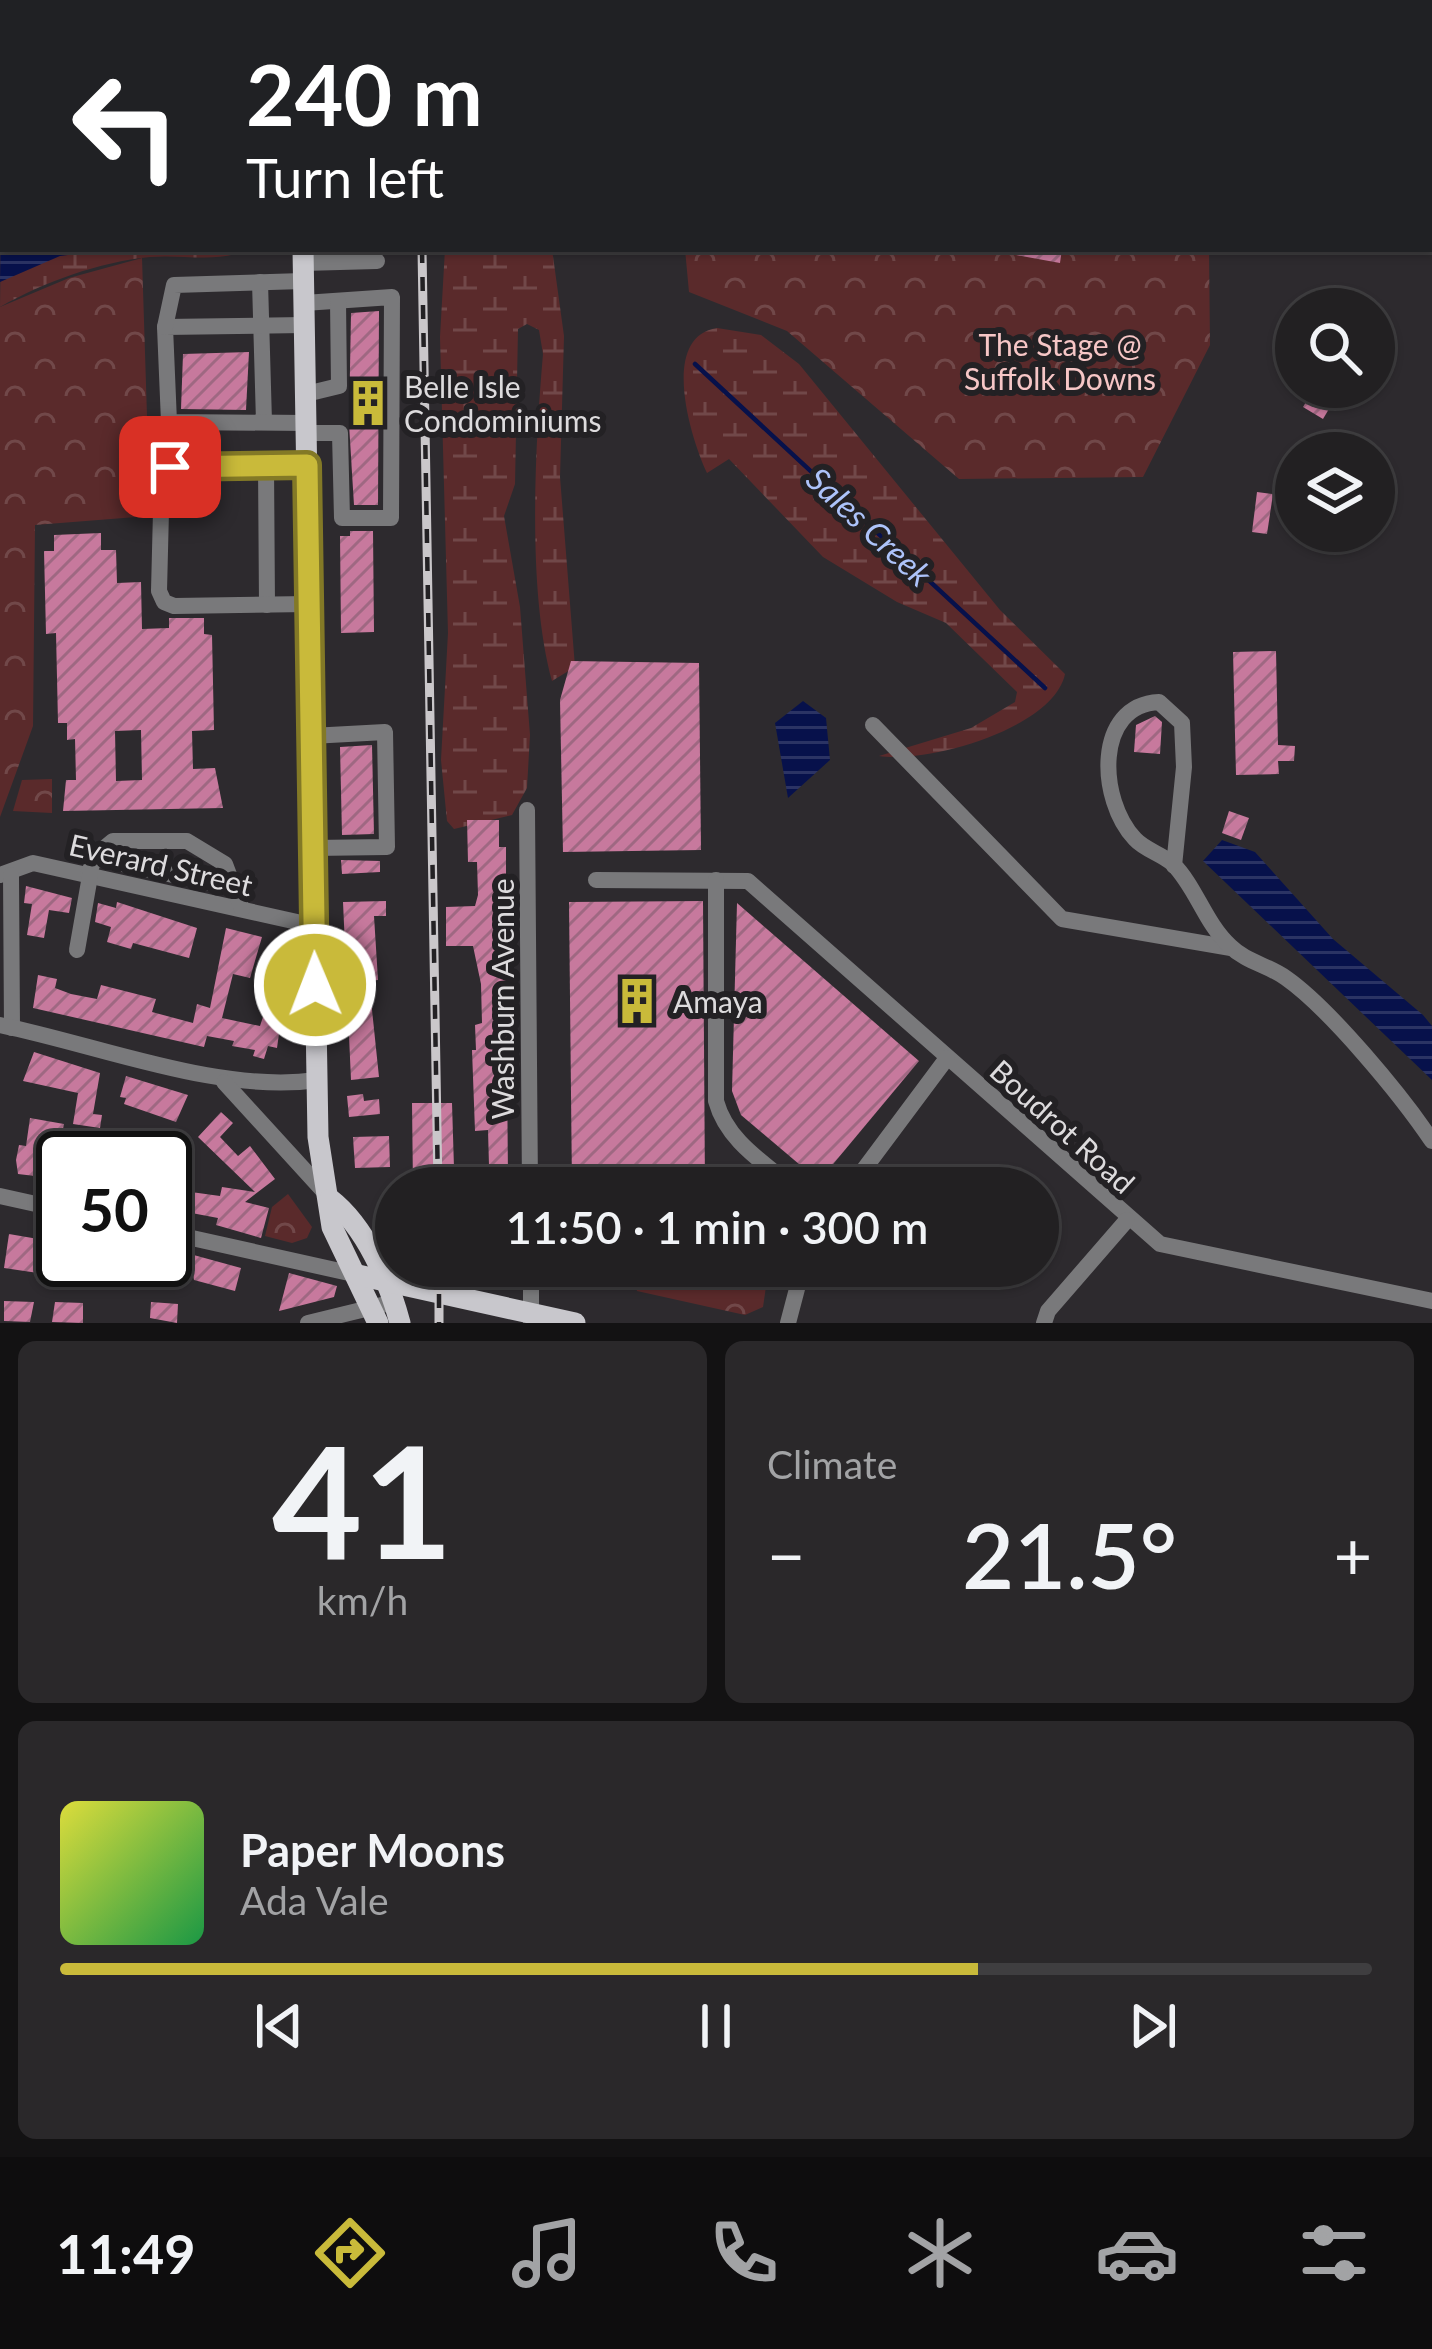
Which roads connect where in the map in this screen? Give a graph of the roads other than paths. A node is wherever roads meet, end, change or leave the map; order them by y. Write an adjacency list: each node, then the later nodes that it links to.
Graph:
1 (377, 262): 3 (street)
2 (260, 282): 3 (street); 5 (street); 6 (street)
3 (303, 284): 4 (street); 5 (street); 7 (main road)
4 (338, 301): 7 (street); 9 (street)
5 (261, 326): 6 (street); 8 (street)
6 (165, 327): 8 (street)
7 (306, 394): 9 (main road)
8 (264, 422): 9 (street)
9 (306, 428): 11 (main road)
10 (266, 465): 11 (street); 12 (street); 12 (street)
11 (307, 465): 13 (main road)
12 (268, 604): 13 (street)
13 (309, 604): 15 (main road)
14 (873, 725): 26 (street)
15 (311, 736): 17 (main road); 17 (street)
16 (527, 810): 33 (street, Washburn Avenue)
17 (313, 848): 25 (main road)
18 (1174, 866): 18 (street); 26 (street)
19 (91, 870): 20 (street, Everard Street); 23 (street); 23 (street); 24 (street, Everard Street); 27 (street)
20 (6, 875): 28 (street)
21 (596, 880): 22 (street)
22 (716, 880): 29 (street, Boudrot Road); 34 (street)
23 (238, 889): 24 (street)
24 (242, 910): 25 (street, Everard Street)
25 (314, 926): 30 (main road)
26 (1232, 949): 32 (street)
27 (77, 950)
28 (6, 1027): 31 (street)
29 (947, 1058): 35 (street); 39 (street, Boudrot Road)
30 (317, 1080): 31 (street); 37 (main road)
31 (224, 1082): 37 (street)
32 (1432, 1141)
33 (530, 1167)
34 (769, 1167)
35 (866, 1167)
36 (0, 1196): 38 (street)
37 (330, 1198): 41 (main road); 45 (main road)
38 (36, 1204)
39 (1127, 1220): 44 (street, Boudrot Road); 50 (street)
40 (192, 1238): 41 (street)
41 (358, 1275): 45 (main road)
42 (531, 1287): 46 (street)
43 (797, 1287): 49 (street)
44 (1432, 1301)
45 (386, 1307): 46 (main road); 47 (street)
46 (531, 1318): 48 (main road)
47 (308, 1323)
48 (575, 1323)
49 (788, 1323)
50 (1044, 1323)

